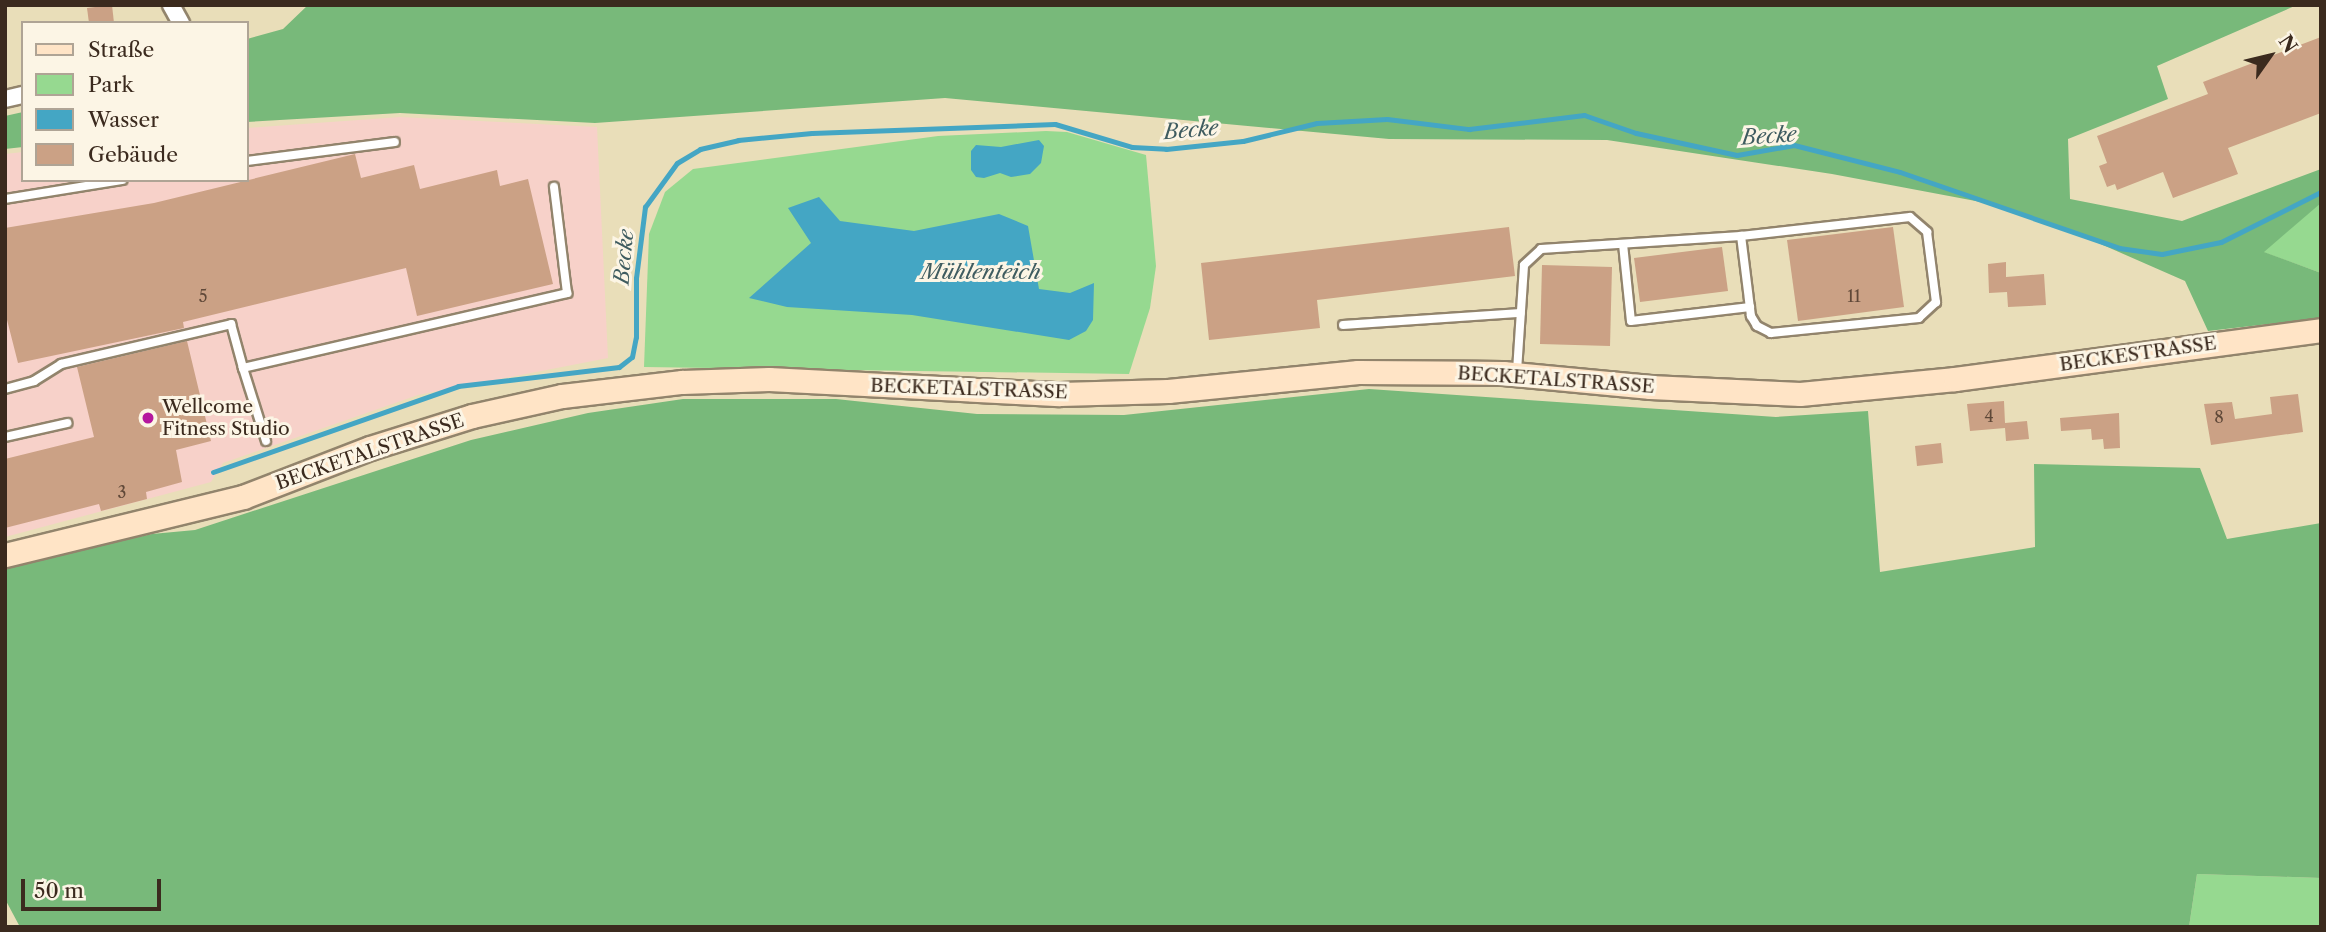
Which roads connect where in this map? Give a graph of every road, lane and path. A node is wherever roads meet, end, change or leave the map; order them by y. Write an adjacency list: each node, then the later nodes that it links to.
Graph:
1 (171, 5): 2 (street)
2 (180, 21)
3 (396, 142): 4 (lane)
4 (248, 161)
5 (109, 182): 7 (lane)
6 (554, 187): 14 (lane)
7 (5, 198)
8 (1741, 236): 9 (lane); 10 (lane); 10 (lane)
9 (1623, 244): 10 (lane); 11 (lane)
10 (1750, 307)
11 (1521, 313): 12 (lane); 15 (lane)
12 (1343, 326)
13 (2321, 330): 16 (main road, BECKESTRASSE)
14 (243, 368): 17 (lane); 20 (lane)
15 (1517, 374): 16 (main road, BECKETALSTRASSE); 21 (main road, BECKETALSTRASSE)
16 (1955, 379)
17 (5, 389)
18 (67, 423): 19 (lane)
19 (5, 437)
20 (266, 441)
21 (5, 555)

